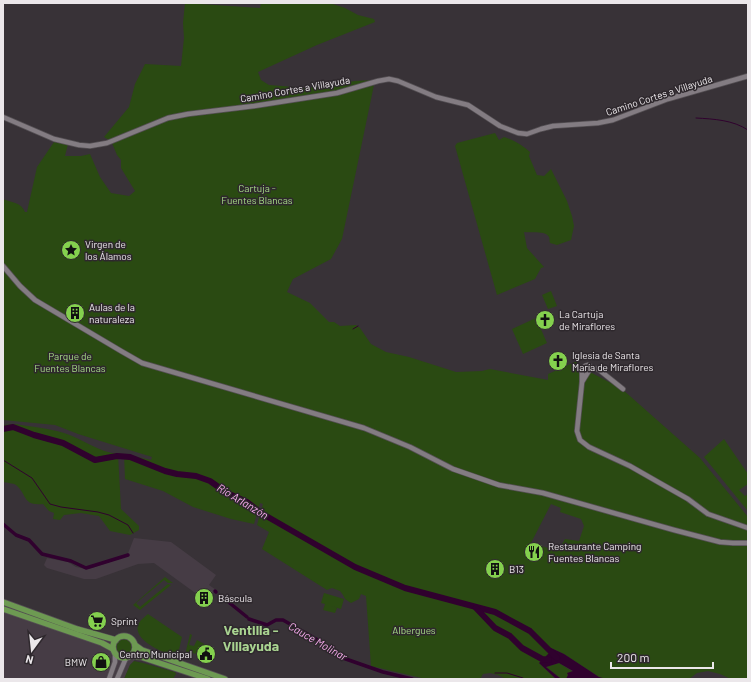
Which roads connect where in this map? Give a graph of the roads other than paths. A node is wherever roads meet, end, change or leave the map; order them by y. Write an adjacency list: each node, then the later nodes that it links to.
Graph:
1 (748, 76): 2 (street, Camino Cortes a Villayuda)
2 (3, 117)
3 (3, 266): 6 (street)
4 (623, 389): 5 (street)
5 (748, 528)
6 (748, 543)
7 (3, 602): 9 (highway)
8 (3, 609): 11 (highway)
9 (116, 640): 10 (highway); 11 (highway)
10 (135, 645): 12 (highway); 16 (highway)
11 (114, 652): 12 (highway); 13 (street)
12 (128, 657): 14 (street); 15 (highway)
13 (109, 679)
14 (117, 679)
15 (208, 679)
16 (224, 679)

